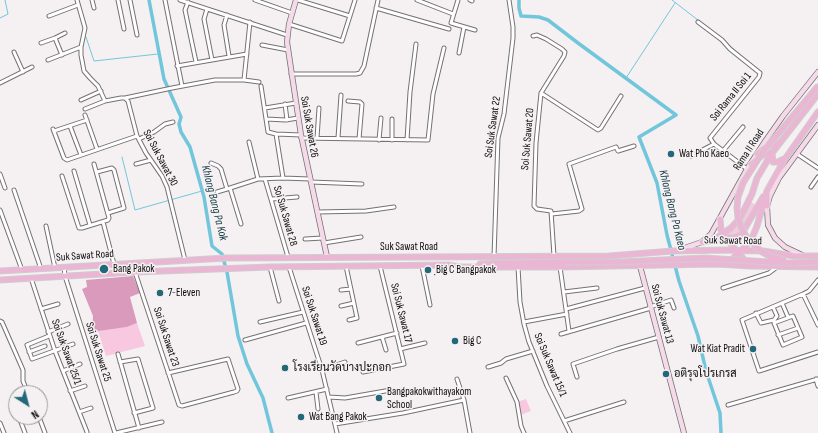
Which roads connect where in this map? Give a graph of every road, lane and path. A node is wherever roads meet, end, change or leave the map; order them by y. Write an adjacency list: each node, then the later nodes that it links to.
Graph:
1 (76, 0): 15 (street)
2 (92, 0): 16 (street)
3 (118, 0): 28 (street)
4 (130, 0): 32 (street)
5 (165, 0): 50 (street)
6 (180, 0): 14 (street)
7 (255, 0): 19 (street)
8 (297, 0): 19 (street, Soi Suk Sawat 26); 23 (street)
9 (355, 0): 23 (street)
10 (378, 0): 17 (street)
11 (417, 0): 20 (street)
12 (458, 0): 20 (street)
13 (508, 0): 160 (street, Soi Suk Sawat 22)
14 (188, 2): 18 (street); 49 (street)
15 (78, 5): 22 (street); 39 (street)
16 (94, 8)
17 (376, 8): 29 (street); 54 (street)
18 (207, 9): 21 (street); 48 (street)
19 (292, 13): 26 (street, Soi Suk Sawat 26)
20 (453, 14): 27 (street)
21 (227, 15): 24 (street); 46 (street)
22 (49, 16)
23 (350, 16): 26 (street)
24 (250, 22): 33 (street); 44 (street)
25 (698, 22): 98 (street, Soi Rama II Soi 1)
26 (289, 24): 33 (street, Soi Suk Sawat 26)
27 (464, 27): 30 (street); 43 (street)
28 (124, 29)
29 (449, 29)
30 (475, 30)
31 (65, 33): 35 (street)
32 (136, 35)
33 (287, 35): 41 (street, Soi Suk Sawat 26)
34 (533, 36): 62 (street, Soi Suk Sawat 20)
35 (55, 38): 36 (street); 45 (street)
36 (41, 43)
37 (416, 44): 95 (street)
38 (262, 45): 41 (street)
39 (81, 47): 45 (street); 61 (street)
40 (444, 48): 95 (street)
41 (288, 50): 54 (street, Soi Suk Sawat 26)
42 (14, 52): 52 (street)
43 (459, 53)
44 (247, 54): 46 (street); 55 (street)
45 (62, 55): 47 (street)
46 (230, 56): 48 (street)
47 (48, 60)
48 (212, 60): 49 (street)
49 (196, 62): 50 (street)
50 (177, 66): 58 (street)
51 (32, 67): 52 (street)
52 (23, 72): 57 (street)
53 (818, 72): 103 (street, Rama II Road)
54 (291, 74): 70 (street, Soi Suk Sawat 26)
55 (244, 80): 56 (street); 58 (street)
56 (259, 82)
57 (0, 83)
58 (182, 86): 66 (street)
59 (261, 86): 72 (street)
60 (818, 86): 162 (main road, bridge)
61 (101, 91): 67 (street); 68 (street)
62 (541, 93): 65 (street); 140 (street, Soi Suk Sawat 20)
63 (818, 94): 97 (main road, Rama II Road)
64 (341, 96): 91 (street)
65 (621, 96)
66 (125, 98): 68 (street); 89 (street, Soi Suk Sawat 30)
67 (81, 100)
68 (105, 101): 74 (street)
69 (348, 101): 92 (street)
70 (296, 103): 71 (street); 77 (street, Soi Suk Sawat 26)
71 (285, 104): 72 (street); 82 (street)
72 (264, 108): 79 (street)
73 (319, 108): 90 (street)
74 (84, 109)
75 (818, 112): 107 (main road)
76 (85, 115): 81 (street)
77 (298, 118): 82 (street); 88 (street, Soi Suk Sawat 26)
78 (382, 118): 93 (street)
79 (266, 119): 82 (street); 87 (street)
80 (392, 119): 94 (street)
81 (87, 120): 85 (street); 100 (street)
82 (287, 120)
83 (173, 122): 89 (street)
84 (818, 125): 104 (street)
85 (70, 126): 105 (street); 105 (street)
86 (743, 126): 101 (street)
87 (276, 134): 88 (street); 120 (street)
88 (301, 137): 90 (street); 123 (street, Soi Suk Sawat 26)
89 (138, 138): 100 (street); 108 (street, Soi Suk Sawat 30)
90 (317, 138): 91 (street)
91 (338, 138): 92 (street)
92 (359, 139): 93 (street)
93 (379, 140): 94 (street)
94 (392, 140): 95 (street)
95 (407, 140)
96 (249, 142): 121 (street)
97 (779, 143): 102 (main road, Rama II Road); 103 (main road)
98 (714, 144): 101 (street); 106 (street)
99 (634, 146): 140 (street)
100 (97, 149): 105 (street)
101 (723, 151): 114 (street)
102 (772, 153): 107 (main road); 112 (main road); 131 (main road, Rama II Road)
103 (757, 154): 112 (street, Rama II Road)
104 (797, 154): 113 (street); 135 (street)
105 (81, 155)
106 (691, 156)
107 (785, 159): 129 (main road)
108 (151, 160): 111 (street); 161 (street, Soi Suk Sawat 30)
109 (212, 163): 127 (street)
110 (94, 164): 116 (street)
111 (136, 164)
112 (751, 164): 114 (street, Rama II Road)
113 (818, 168)
114 (747, 170): 141 (street, Rama II Road)
115 (74, 171): 145 (street)
116 (96, 172): 139 (street); 139 (street)
117 (62, 176): 145 (street)
118 (0, 177): 126 (street)
119 (818, 177): 125 (street)
120 (283, 178): 122 (street); 123 (street)
121 (258, 179): 122 (street); 127 (street)
122 (266, 179): 133 (street, Soi Suk Sawat 28)
123 (310, 180): 124 (street); 138 (street, Soi Suk Sawat 26)
124 (362, 184)
125 (811, 187)
126 (5, 188)
127 (229, 188): 130 (street); 143 (street)
128 (14, 190): 182 (street)
129 (767, 191): 134 (main road); 135 (main road); 152 (main road)
130 (216, 192)
131 (752, 194): 134 (main road); 146 (main road, Rama II Road)
132 (297, 197): 133 (street)
133 (272, 199): 158 (street, Soi Suk Sawat 28)
134 (761, 200): 146 (main road)
135 (768, 206): 156 (street)
136 (394, 207): 138 (street)
137 (0, 210): 183 (street)
138 (318, 212): 149 (street, Soi Suk Sawat 26)
139 (108, 213): 142 (street)
140 (552, 214): 155 (street)
141 (720, 219): 146 (main road); 150 (street, Rama II Road)
142 (103, 222): 145 (street); 164 (street)
143 (241, 224)
144 (46, 226): 181 (street)
145 (90, 226)
146 (724, 235): 150 (main road, Rama II Road); 152 (main road)
147 (361, 237): 149 (street)
148 (305, 239): 149 (street)
149 (324, 240): 159 (street, Soi Suk Sawat 26)
150 (702, 242): 154 (street, Rama II Road)
151 (715, 250): 152 (main road, Suk Sawat Road); 154 (main road, Suk Sawat Road); 165 (main road)
152 (738, 251): 153 (main road, Suk Sawat Road); 166 (main road); 172 (main road)
153 (758, 251): 156 (main road, Suk Sawat Road); 173 (main road)
154 (674, 252): 155 (main road, Suk Sawat Road)
155 (554, 256): 160 (main road, Suk Sawat Road)
156 (807, 256): 157 (main road, Suk Sawat Road)
157 (818, 256)
158 (288, 257): 159 (main road, Suk Sawat Road); 161 (main road, Suk Sawat Road)
159 (327, 257): 160 (main road, Suk Sawat Road)
160 (494, 257)
161 (185, 260): 164 (main road, Suk Sawat Road)
162 (803, 262): 163 (main road, bridge); 167 (main road, bridge)
163 (818, 262)
164 (114, 264): 174 (main road, Suk Sawat Road)
165 (717, 264): 166 (main road, Suk Sawat Road); 171 (main road, Suk Sawat Road)
166 (724, 264): 172 (main road, Suk Sawat Road)
167 (451, 265): 170 (main road, Suk Sawat Road); 177 (main road, Suk Sawat Road)
168 (346, 266): 169 (main road, Suk Sawat Road); 176 (main road, Suk Sawat Road); 193 (street)
169 (380, 266): 170 (main road, Suk Sawat Road); 222 (street, Soi Suk Sawat 17)
170 (422, 266): 201 (street)
171 (640, 266): 178 (main road, Suk Sawat Road); 191 (street, Soi Suk Sawat 13)
172 (750, 266): 173 (main road, Suk Sawat Road)
173 (758, 266): 179 (main road, Suk Sawat Road)
174 (64, 267): 181 (main road, Suk Sawat Road); 186 (street, Soi Suk Sawat 25)
175 (270, 267): 176 (main road, Suk Sawat Road); 185 (main road, Suk Sawat Road); 197 (street)
176 (289, 267): 208 (street, Soi Suk Sawat 19)
177 (518, 267): 178 (main road, Suk Sawat Road); 215 (street, Soi Suk Sawat 15/1)
178 (560, 267): 195 (street)
179 (777, 267): 180 (main road, Suk Sawat Road); 192 (street)
180 (818, 267)
181 (55, 268): 182 (main road, Suk Sawat Road)
182 (40, 269): 183 (main road, Suk Sawat Road)
183 (22, 270): 184 (main road, Suk Sawat Road)
184 (0, 271)
185 (135, 272): 186 (main road, Suk Sawat Road); 247 (street, Soi Suk Sawat 23)
186 (65, 276): 187 (main road, Suk Sawat Road); 276 (street, Soi Suk Sawat 25)
187 (31, 278): 188 (main road, Suk Sawat Road); 206 (street, Soi Suk Sawat 25/1)
188 (0, 280)
189 (818, 280): 196 (street)
190 (597, 288): 195 (street)
191 (646, 288): 203 (street, Soi Suk Sawat 13); 207 (street)
192 (724, 288)
193 (350, 289): 194 (street); 198 (street)
194 (342, 290)
195 (564, 292): 207 (street)
196 (803, 294): 199 (street); 218 (street)
197 (279, 300)
198 (354, 303): 202 (street); 212 (street)
199 (782, 303): 204 (street); 211 (street)
200 (58, 304): 206 (street)
201 (430, 305)
202 (341, 306)
203 (650, 307): 205 (street); 220 (street); 227 (street, Soi Suk Sawat 13)
204 (774, 307): 210 (street); 210 (street)
205 (674, 308)
206 (41, 309): 221 (street, Soi Suk Sawat 25/1)
207 (566, 309): 209 (street)
208 (302, 312): 214 (street); 216 (street, Soi Suk Sawat 19)
209 (566, 314): 215 (street); 220 (street)
210 (756, 314): 238 (street)
211 (788, 317): 219 (street); 224 (street)
212 (349, 320)
213 (0, 321): 252 (street)
214 (260, 322)
215 (524, 322): 237 (street, Soi Suk Sawat 15/1)
216 (306, 323): 228 (street); 244 (street, Soi Suk Sawat 19)
217 (68, 324): 221 (street)
218 (818, 325)
219 (798, 328): 224 (street); 224 (street)
220 (569, 331): 223 (street)
221 (48, 332): 225 (street, Soi Suk Sawat 25/1)
222 (397, 333): 226 (street); 233 (street, Soi Suk Sawat 17)
223 (561, 334)
224 (778, 334)
225 (49, 336): 235 (street, Soi Suk Sawat 25/1); 236 (street)
226 (382, 337): 229 (street); 234 (street)
227 (658, 337): 248 (street); 281 (street, Soi Suk Sawat 13)
228 (245, 340)
229 (358, 343)
230 (425, 343): 233 (street)
231 (73, 344): 235 (street)
232 (45, 346): 236 (street)
233 (400, 349): 246 (street, Soi Suk Sawat 17)
234 (386, 350)
235 (55, 351): 236 (street); 245 (street, Soi Suk Sawat 25/1)
236 (29, 352)
237 (533, 352): 243 (street); 268 (street, Soi Suk Sawat 15/1)
238 (818, 352)
239 (118, 354): 240 (street)
240 (120, 362): 267 (street); 267 (street)
241 (345, 362): 244 (street)
242 (80, 364): 245 (street)
243 (488, 367)
244 (322, 370): 255 (street, Soi Suk Sawat 19)
245 (62, 371): 257 (street, Soi Suk Sawat 25/1)
246 (363, 372)
247 (168, 373): 247 (street, Soi Suk Sawat 23)
248 (577, 377)
249 (506, 378): 279 (street)
250 (457, 379): 261 (street)
251 (817, 379): 254 (street); 263 (street)
252 (25, 385)
253 (85, 386): 257 (street)
254 (818, 386)
255 (327, 389): 258 (street); 259 (street, Soi Suk Sawat 19)
256 (391, 390): 259 (street)
257 (70, 391): 266 (street, Soi Suk Sawat 25/1)
258 (316, 392): 260 (street); 265 (street)
259 (329, 397): 271 (street, Soi Suk Sawat 19)
260 (288, 398)
261 (464, 400): 271 (street); 278 (street)
262 (624, 402): 268 (street)
263 (728, 405)
264 (91, 408): 266 (street)
265 (318, 409)
266 (79, 412): 273 (street, Soi Suk Sawat 25/1)
267 (134, 413): 272 (street)
268 (564, 420): 280 (street, Soi Suk Sawat 15/1)
269 (162, 422): 272 (street)
270 (0, 423): 275 (street)
271 (335, 424): 277 (street, Soi Suk Sawat 19)
272 (139, 428): 274 (street)
273 (86, 432)
274 (129, 432): 276 (street)
275 (4, 433)
276 (115, 433)
277 (337, 433)
278 (470, 433)
279 (524, 433)
280 (570, 433)
281 (684, 433)

